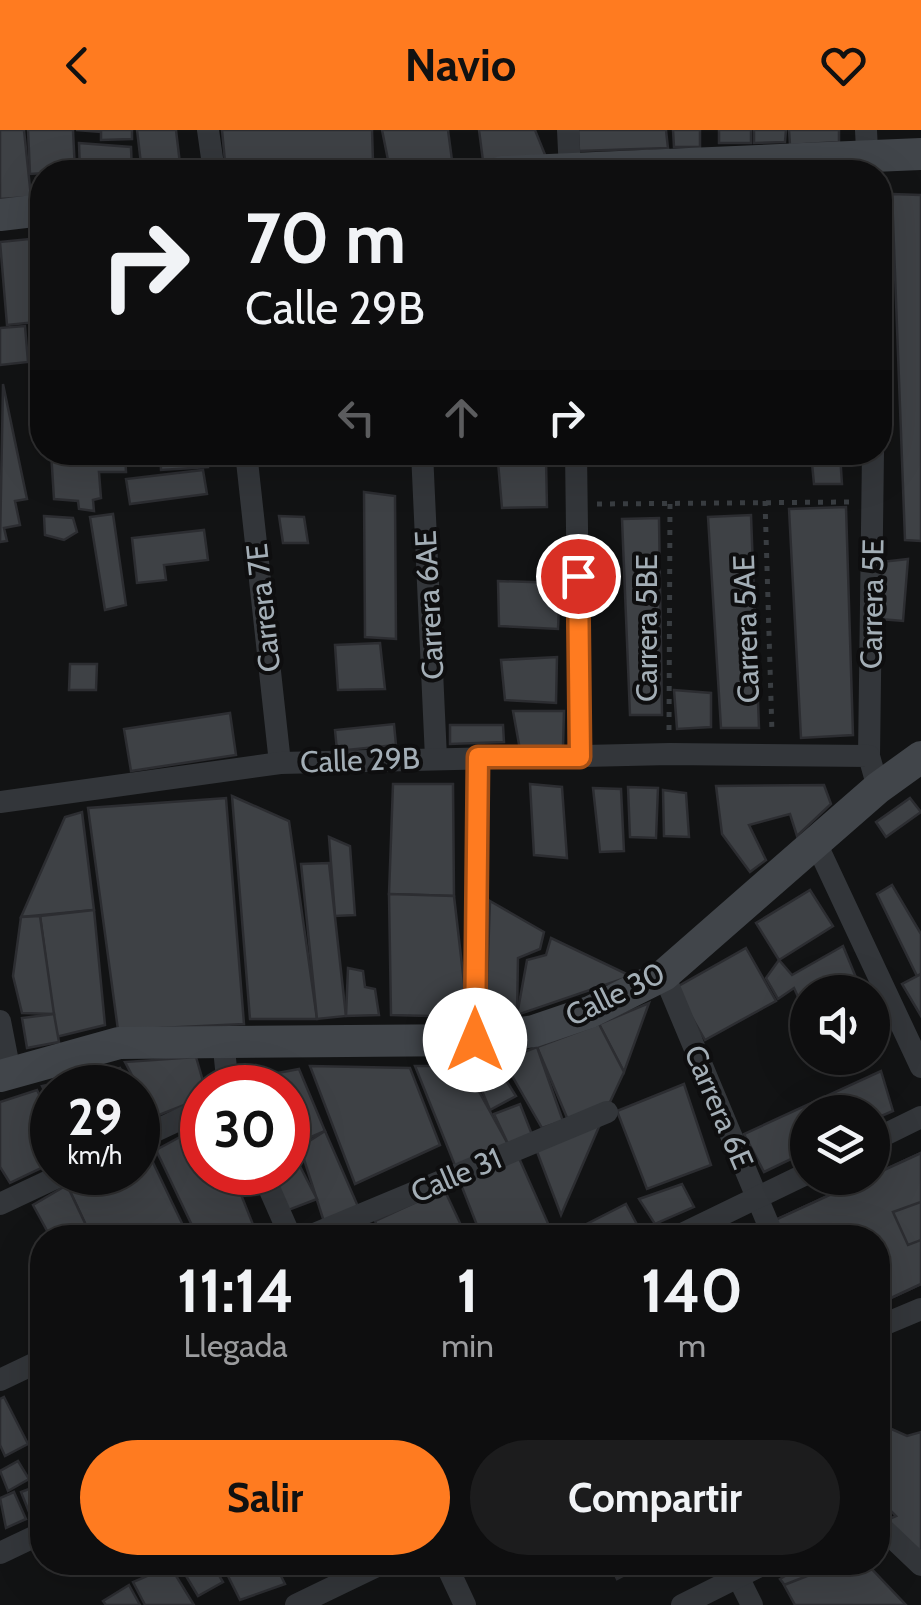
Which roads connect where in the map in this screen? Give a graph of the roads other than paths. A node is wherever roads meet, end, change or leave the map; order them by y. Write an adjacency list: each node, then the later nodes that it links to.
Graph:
1 (208, 130): 5 (street)
2 (568, 130): 6 (street)
3 (867, 152): 4 (main road); 7 (main road)
4 (921, 154)
5 (212, 160)
6 (570, 160)
7 (735, 160)
8 (30, 212): 9 (main road)
9 (0, 216)
10 (247, 465): 19 (street, Carrera 7E)
11 (423, 465): 18 (street, Carrera 6AE)
12 (576, 465): 16 (street)
13 (873, 465): 14 (street, Carrera 5E)
14 (870, 756): 16 (street, Calle 29B); 20 (street)
15 (478, 757): 16 (street, Calle 29B); 18 (street, Calle 29B); 26 (street)
16 (580, 757)
17 (921, 757): 20 (main road, Calle 30)
18 (436, 758): 19 (street, Calle 29B)
19 (280, 763): 21 (street, Calle 29B)
20 (878, 788): 22 (main road, Calle 30)
21 (0, 802)
22 (816, 843): 23 (main road, Calle 30); 28 (street)
23 (664, 975): 26 (main road, Calle 30); 36 (street, Carrera 6E)
24 (0, 1021): 29 (street)
25 (223, 1039): 26 (main road, Calle 30); 27 (street); 29 (main road, Calle 30)
26 (475, 1040)
27 (226, 1065)
28 (921, 1066)
29 (5, 1074)
30 (607, 1112): 39 (street, Calle 31)
31 (921, 1117): 32 (street)
32 (890, 1132)
33 (790, 1182): 36 (street)
34 (30, 1190): 37 (street)
35 (272, 1195): 38 (street)
36 (757, 1198): 40 (street); 41 (street, Carrera 6E)
37 (0, 1204)
38 (284, 1225)
39 (337, 1225)
40 (701, 1225)
41 (768, 1225)
42 (921, 1309): 43 (street)
43 (890, 1323)
44 (30, 1366): 45 (street)
45 (0, 1380)
46 (890, 1535): 49 (street)
47 (30, 1539): 48 (street)
48 (0, 1553)
49 (921, 1565)
50 (358, 1575): 54 (street)
51 (451, 1575): 55 (street)
52 (742, 1575): 53 (street)
53 (738, 1577): 56 (street); 57 (street)
54 (296, 1605)
55 (466, 1605)
56 (682, 1605)
57 (752, 1605)

